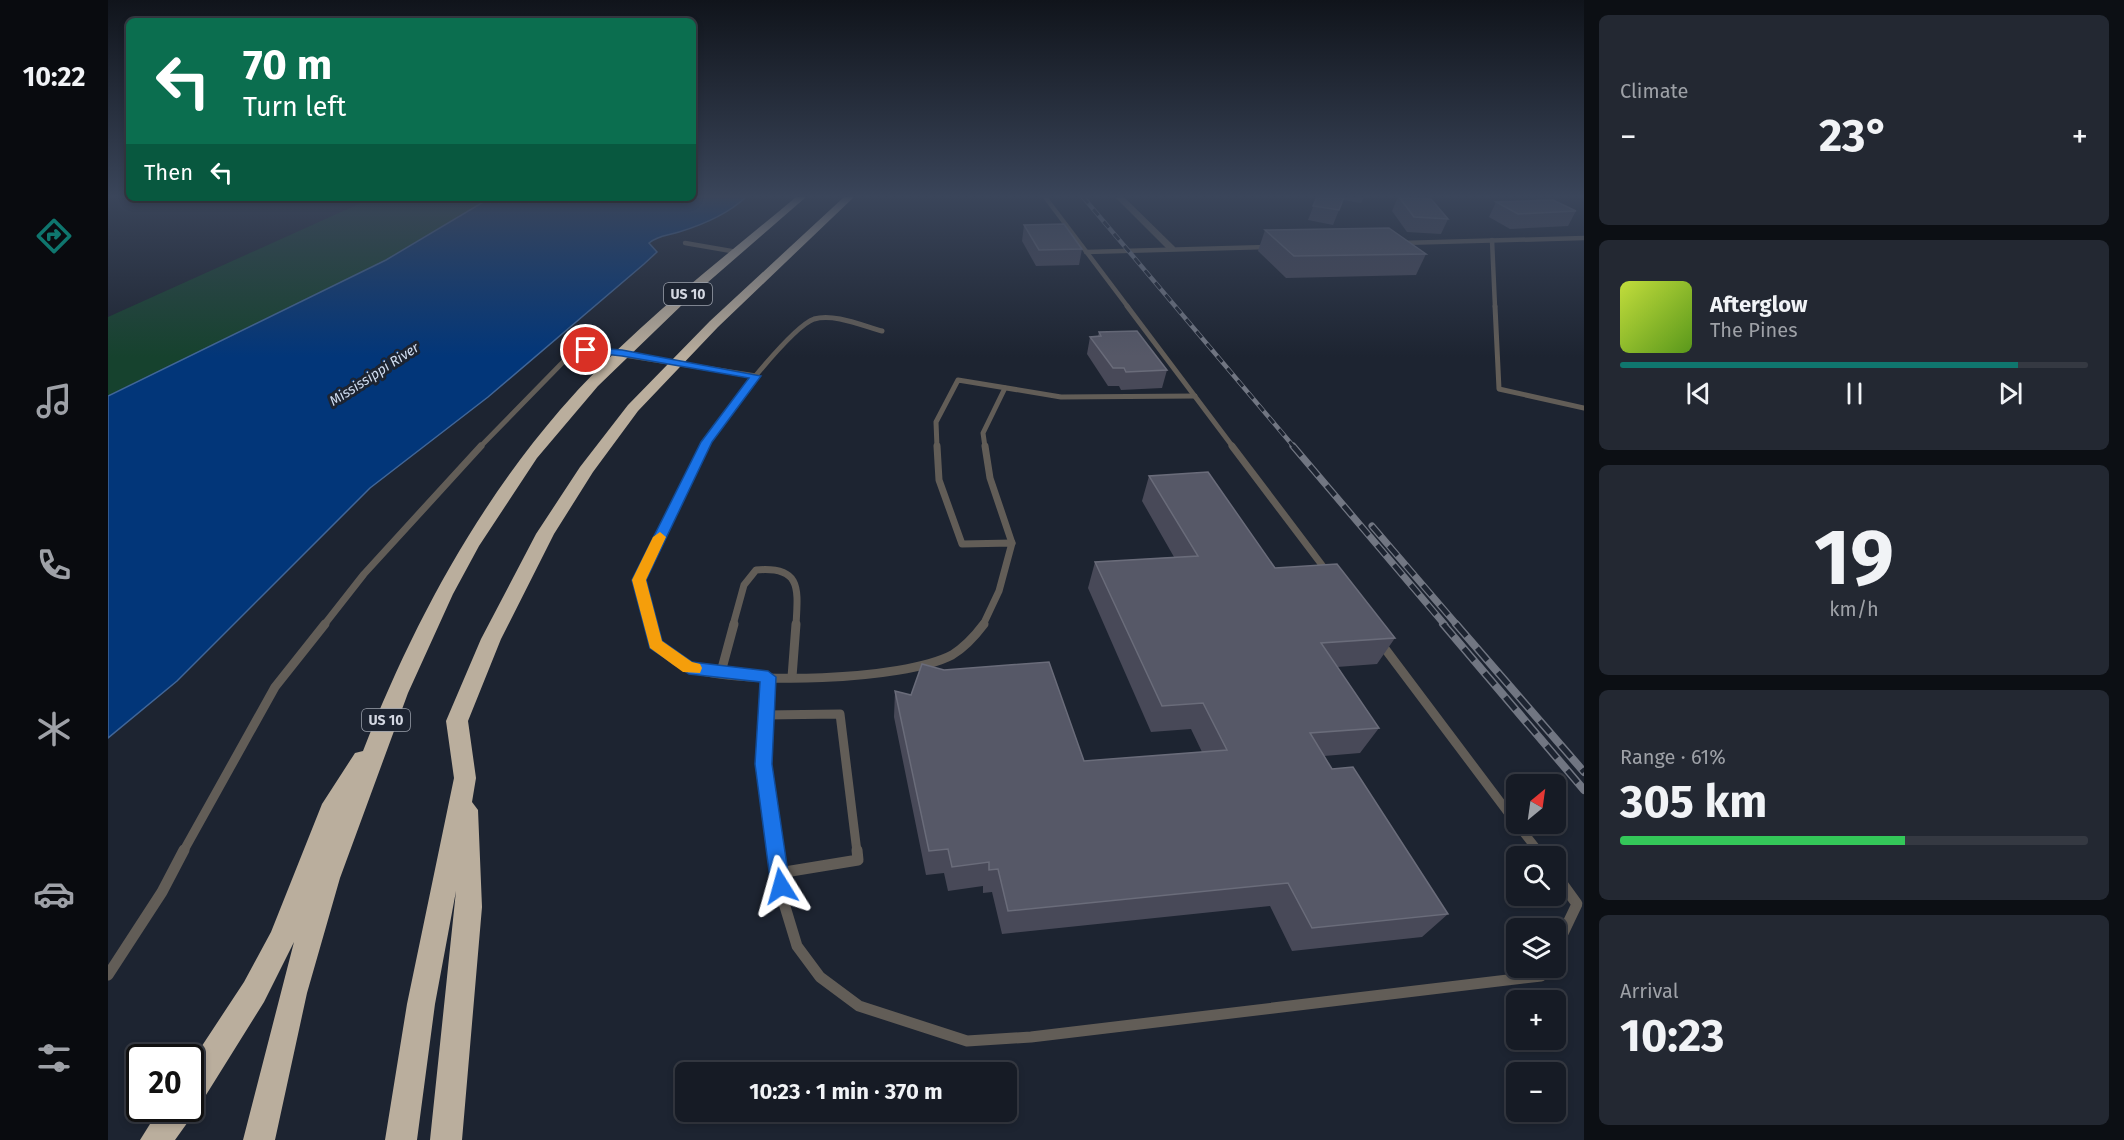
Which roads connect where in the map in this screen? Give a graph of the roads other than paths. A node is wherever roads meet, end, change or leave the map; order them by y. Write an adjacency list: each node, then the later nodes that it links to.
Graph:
1 (727, 250): 5 (lane)
2 (794, 250): 9 (highway, US 10)
3 (1138, 250): 6 (lane)
4 (1492, 250): 13 (lane)
5 (737, 252): 8 (highway, US 10)
6 (1086, 252): 12 (lane)
7 (882, 331): 10 (lane)
8 (622, 353): 9 (lane); 21 (highway, US 10); 29 (lane)
9 (676, 362): 10 (lane); 22 (highway, US 10)
10 (756, 376): 17 (lane)
11 (1005, 388): 12 (lane); 14 (lane); 14 (lane)
12 (1195, 396): 15 (lane)
13 (1584, 408)
14 (1012, 543): 19 (lane)
15 (1330, 576)
16 (1373, 633): 23 (lane)
17 (721, 672): 18 (lane); 19 (lane)
18 (768, 677): 19 (lane); 20 (lane)
19 (792, 677)
20 (766, 715): 26 (lane); 26 (lane)
21 (382, 730): 31 (highway); 34 (highway, US 10)
22 (465, 778): 35 (highway, US 10); 36 (highway)
23 (1506, 808)
24 (1525, 834): 25 (lane)
25 (1534, 846)
26 (779, 873): 30 (lane)
27 (1566, 889): 28 (lane)
28 (1566, 927)
29 (108, 975)
30 (1525, 978)
31 (204, 1070)
32 (169, 1122): 33 (highway)
33 (156, 1140)
34 (259, 1140)
35 (401, 1140)
36 (446, 1140)

